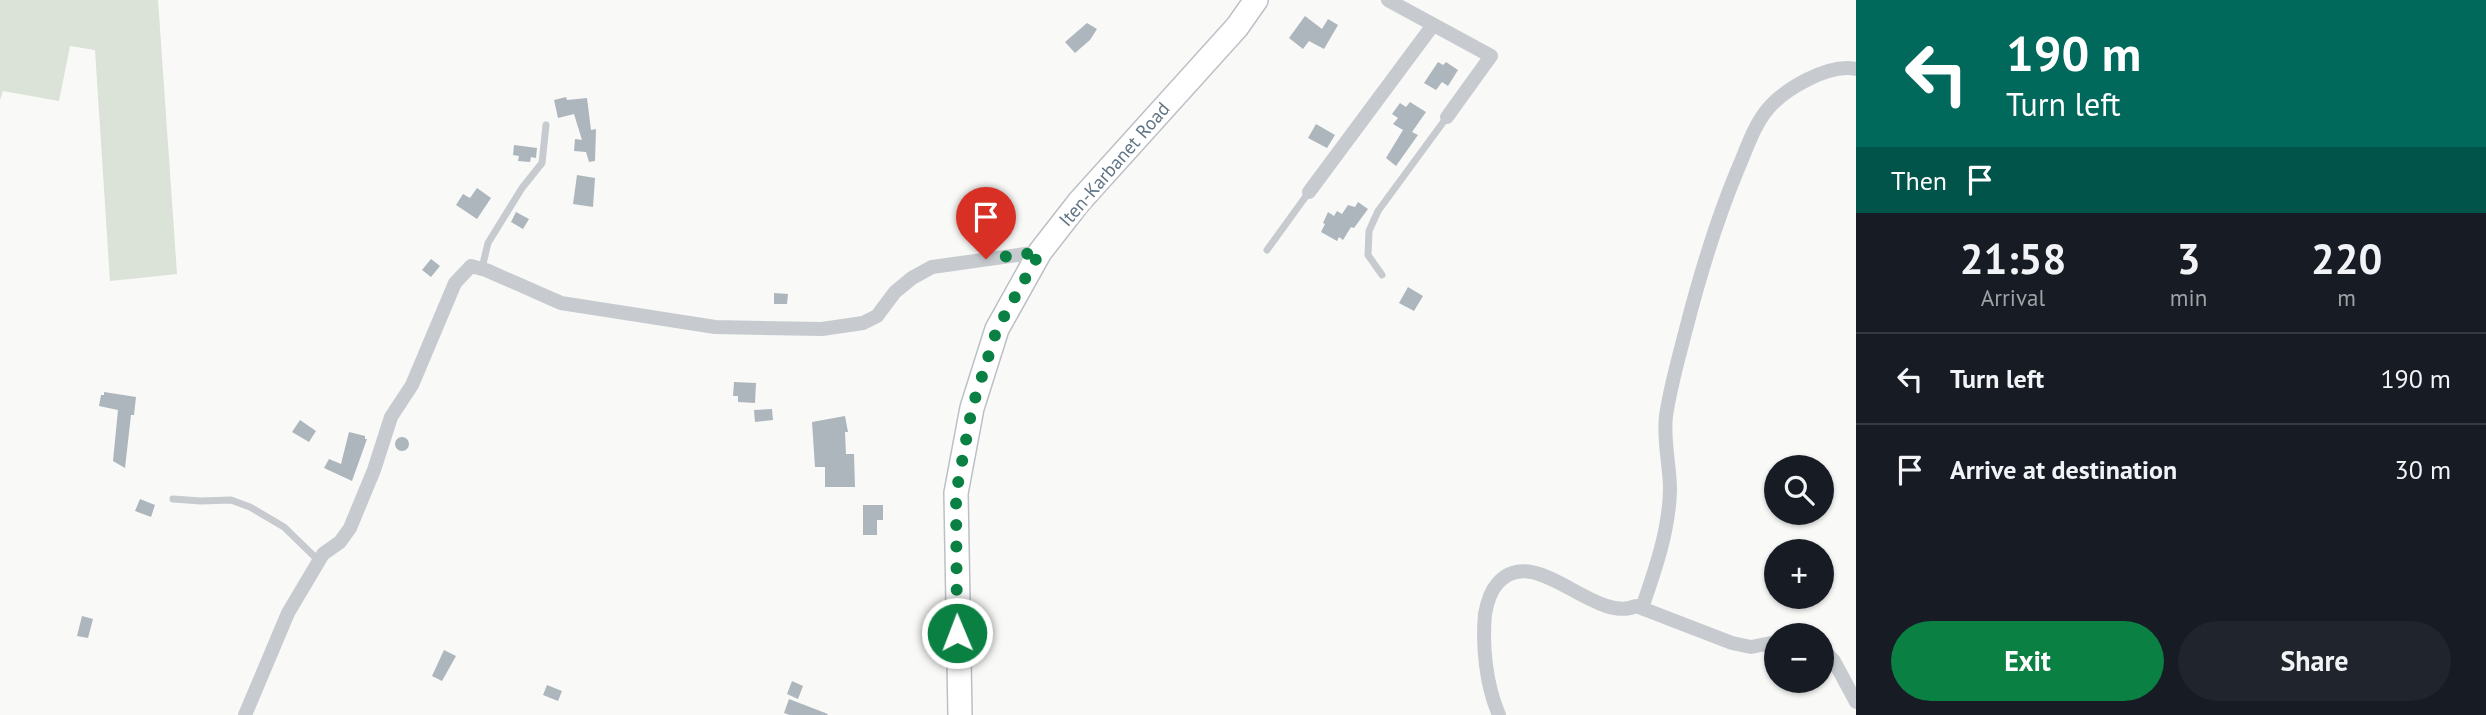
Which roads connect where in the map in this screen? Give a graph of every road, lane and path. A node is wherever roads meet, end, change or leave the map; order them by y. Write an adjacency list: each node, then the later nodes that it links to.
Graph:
1 (1256, 0): 9 (main road, Iten-Karbanet Road)
2 (1388, 0): 3 (street)
3 (1433, 25): 5 (street); 7 (street)
4 (1856, 69): 14 (street)
5 (1447, 117): 11 (lane)
6 (546, 125): 10 (lane)
7 (1309, 192): 8 (lane)
8 (1267, 250)
9 (1040, 252): 10 (street); 19 (main road, Iten-Karbanet Road)
10 (482, 269): 13 (street)
11 (1381, 275)
12 (173, 499): 13 (lane)
13 (318, 561): 18 (street)
14 (1642, 608): 15 (street); 20 (street)
15 (1764, 644)
16 (1834, 661): 17 (street)
17 (1856, 702)
18 (246, 715)
19 (960, 715)
20 (1499, 715)

